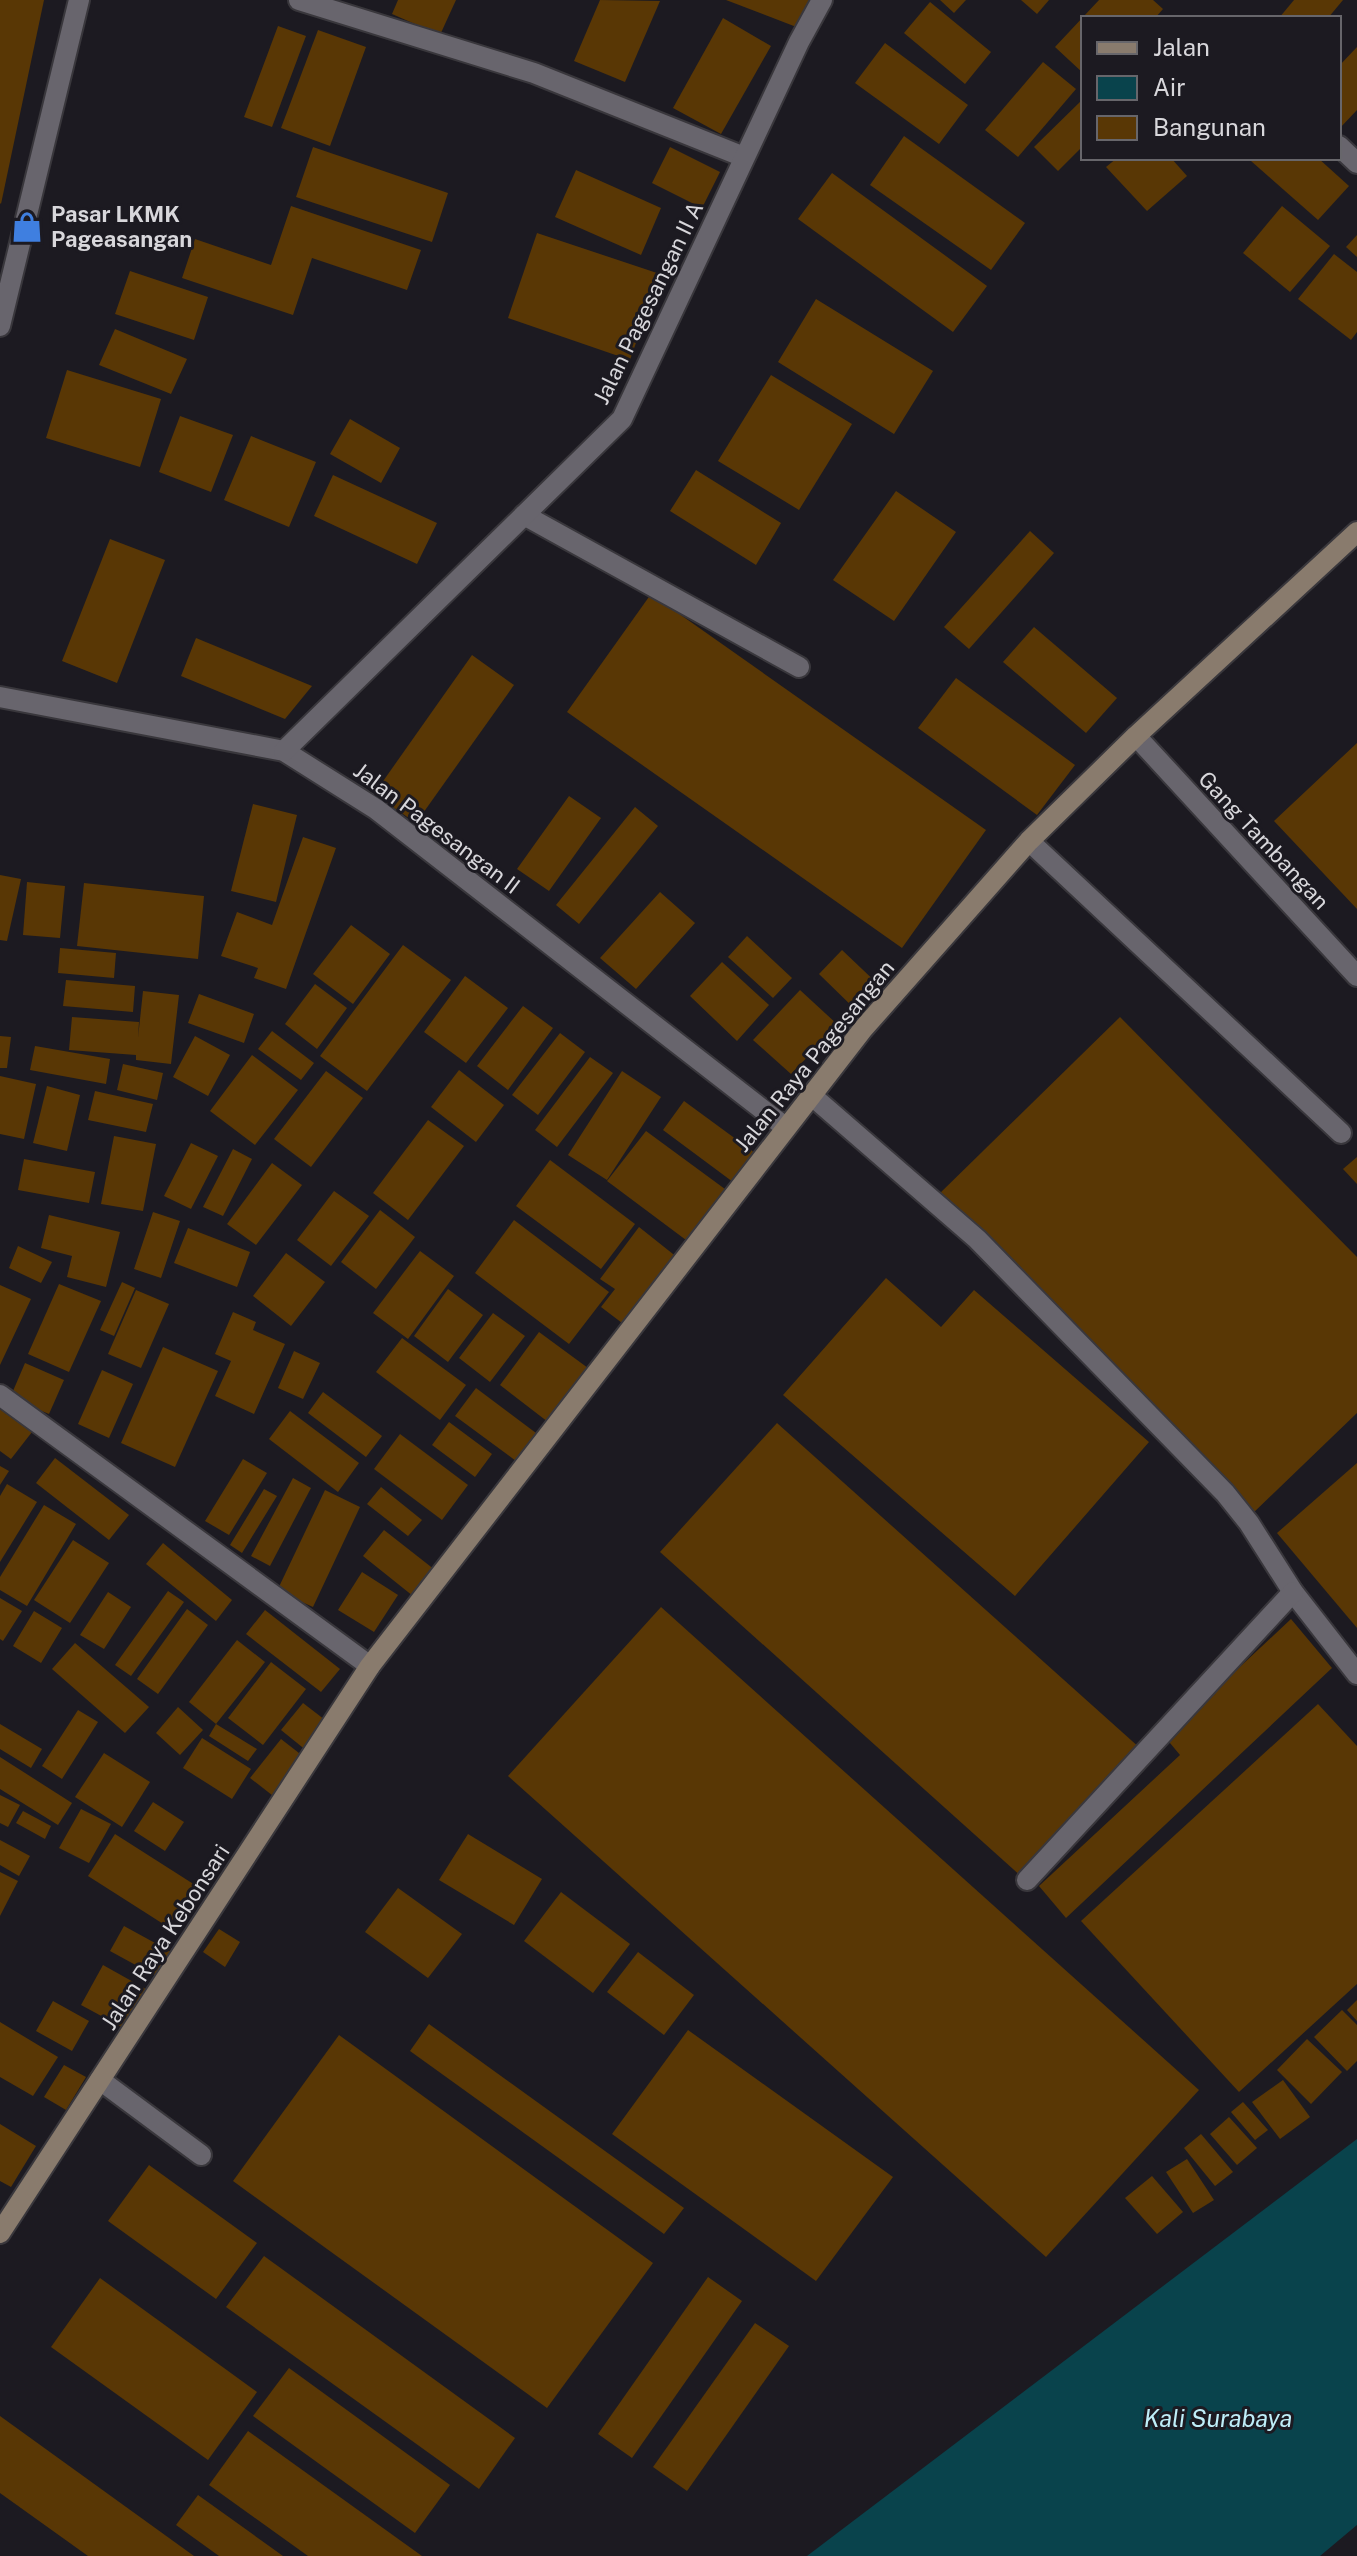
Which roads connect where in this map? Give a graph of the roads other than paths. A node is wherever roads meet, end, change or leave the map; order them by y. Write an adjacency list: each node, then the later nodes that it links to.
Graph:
1 (79, 0): 7 (street)
2 (299, 0): 5 (street)
3 (822, 0): 5 (street, Jalan Pagesangan II A)
4 (1341, 148): 6 (street)
5 (744, 157): 8 (street, Jalan Pagesangan II A)
6 (1357, 163)
7 (0, 326)
8 (524, 515): 10 (street); 13 (street, Jalan Pagesangan II A)
9 (1357, 532): 12 (main road, Jalan Raya Pagesangan)
10 (799, 667)
11 (0, 697): 13 (street, Jalan Pagesangan II)
12 (1136, 736): 14 (main road, Jalan Raya Pagesangan); 15 (street, Gang Tambangan)
13 (284, 751): 17 (street, Jalan Pagesangan II)
14 (1029, 841): 16 (main road, Jalan Raya Pagesangan); 18 (street)
15 (1357, 976)
16 (811, 1095): 17 (main road, Jalan Raya Pagesangan); 20 (street)
17 (785, 1127): 21 (main road, Jalan Raya Pagesangan)
18 (1341, 1133)
19 (0, 1395): 21 (street)
20 (1293, 1592): 22 (street); 23 (street)
21 (370, 1666): 24 (main road, Jalan Raya Kebonsari)
22 (1357, 1674)
23 (1027, 1880)
24 (100, 2080): 25 (street); 26 (main road, Jalan Raya Kebonsari)
25 (201, 2155)
26 (0, 2233)

